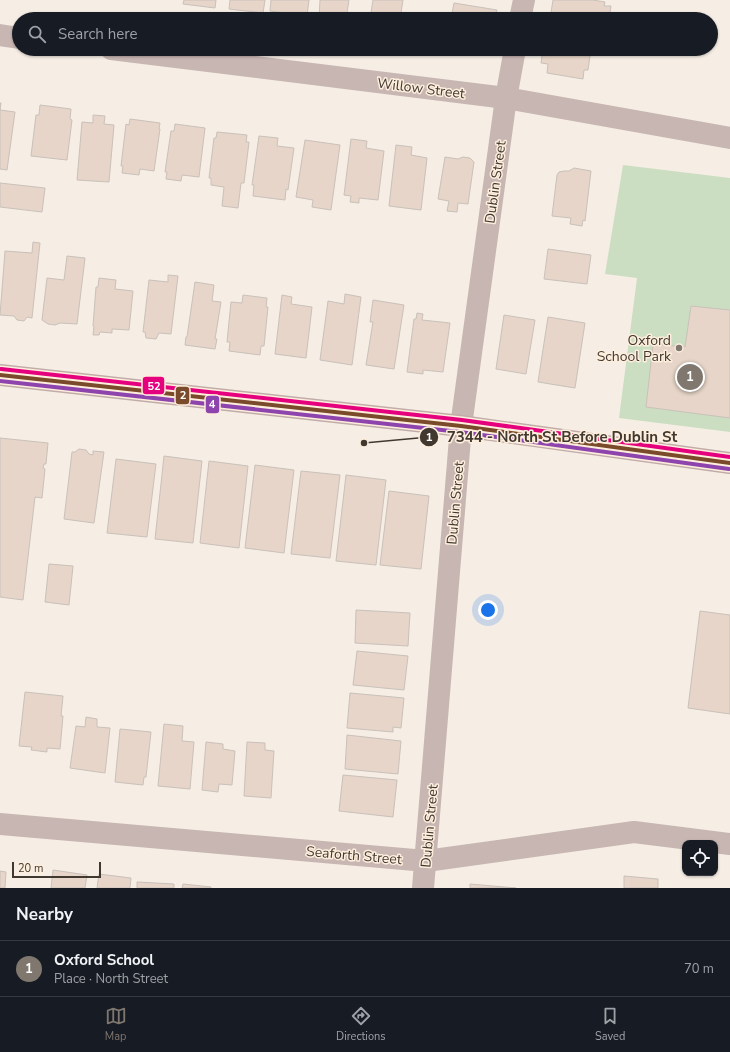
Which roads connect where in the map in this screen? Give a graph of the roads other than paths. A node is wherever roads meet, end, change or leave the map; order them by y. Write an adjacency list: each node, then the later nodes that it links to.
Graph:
1 (524, 0): 2 (street)
2 (521, 12)
3 (0, 35): 4 (street)
4 (12, 37)
5 (167, 56): 7 (street, Willow Street)
6 (514, 56): 7 (street, Dublin Street)
7 (506, 98): 8 (street, Willow Street); 10 (street, Dublin Street)
8 (730, 138)
9 (0, 375): 10 (main road)
10 (462, 426): 11 (main road); 14 (street, Dublin Street)
11 (730, 463)
12 (0, 824): 14 (street, Seaforth Street)
13 (730, 844): 14 (street, Seaforth Street)
14 (426, 862): 15 (street, Dublin Street)
15 (423, 888)

